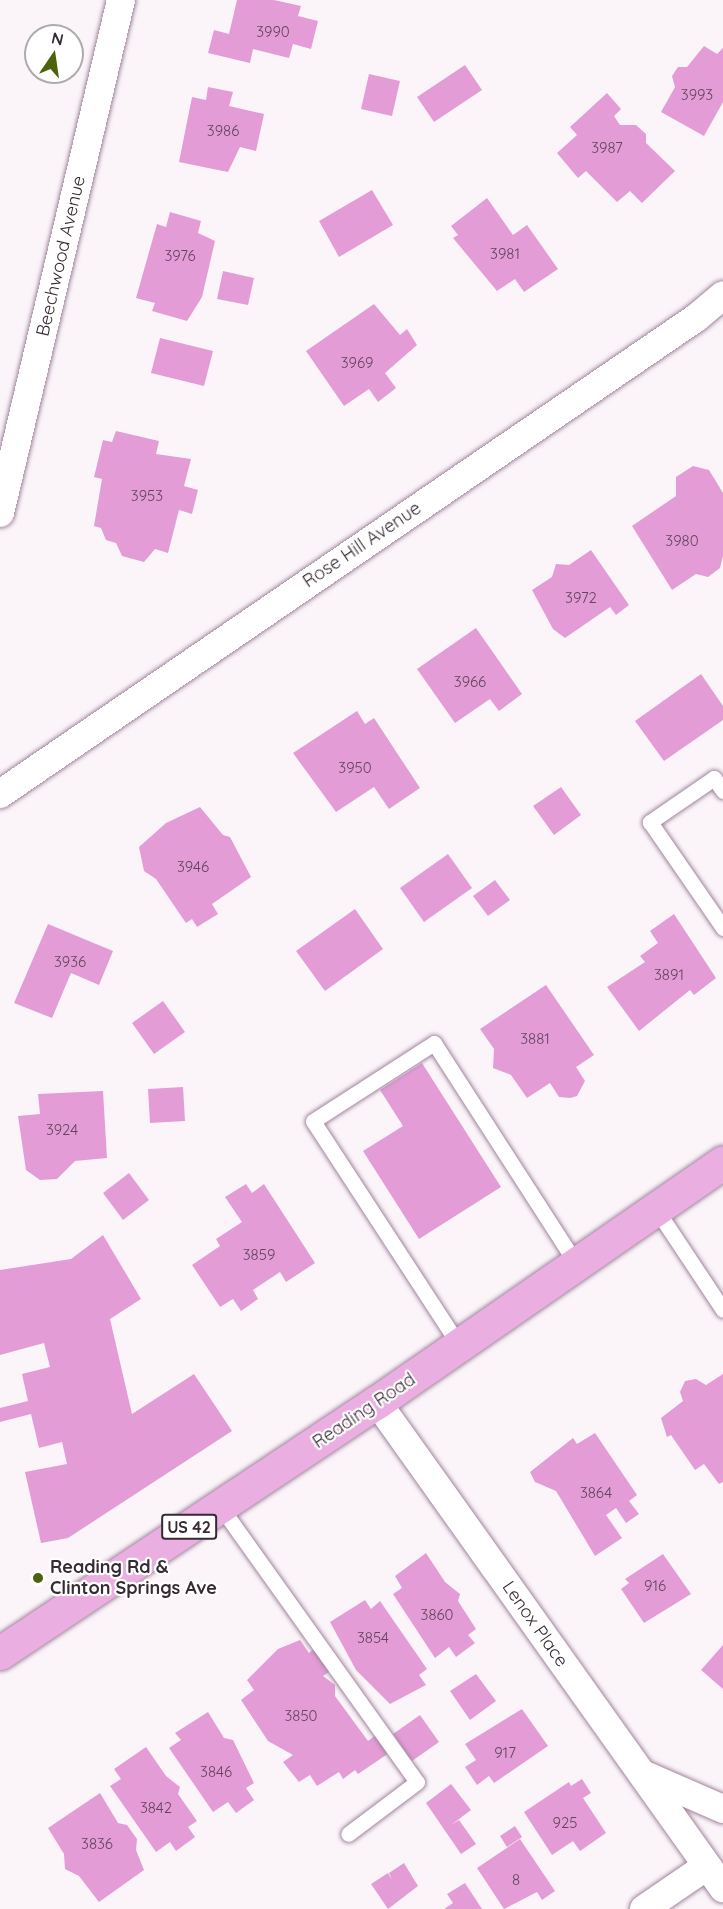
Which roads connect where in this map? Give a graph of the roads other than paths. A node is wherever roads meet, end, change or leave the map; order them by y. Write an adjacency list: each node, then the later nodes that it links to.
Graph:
1 (122, 0): 3 (street, Beechwood Avenue)
2 (723, 294): 5 (street, Rose Hill Avenue)
3 (0, 513)
4 (723, 791): 6 (lane)
5 (0, 794)
6 (723, 928)
7 (723, 1162): 8 (main road, Reading Road / US 42)
8 (656, 1209): 9 (main road, Reading Road / US 42); 10 (lane)
9 (576, 1263): 12 (main road, Reading Road / US 42); 12 (lane)
10 (717, 1290): 11 (lane)
11 (723, 1310)
12 (459, 1345): 13 (main road, Reading Road / US 42)
13 (377, 1402): 14 (main road, Reading Road / US 42); 16 (street, Lenox Place)
14 (220, 1506): 15 (main road, Reading Road / US 42); 18 (lane)
15 (0, 1653)
16 (640, 1772): 17 (street); 19 (street, Lenox Place)
17 (723, 1809)
18 (348, 1834)
19 (707, 1866): 20 (street, Lenox Place); 21 (street)
20 (723, 1888)
21 (644, 1909)

